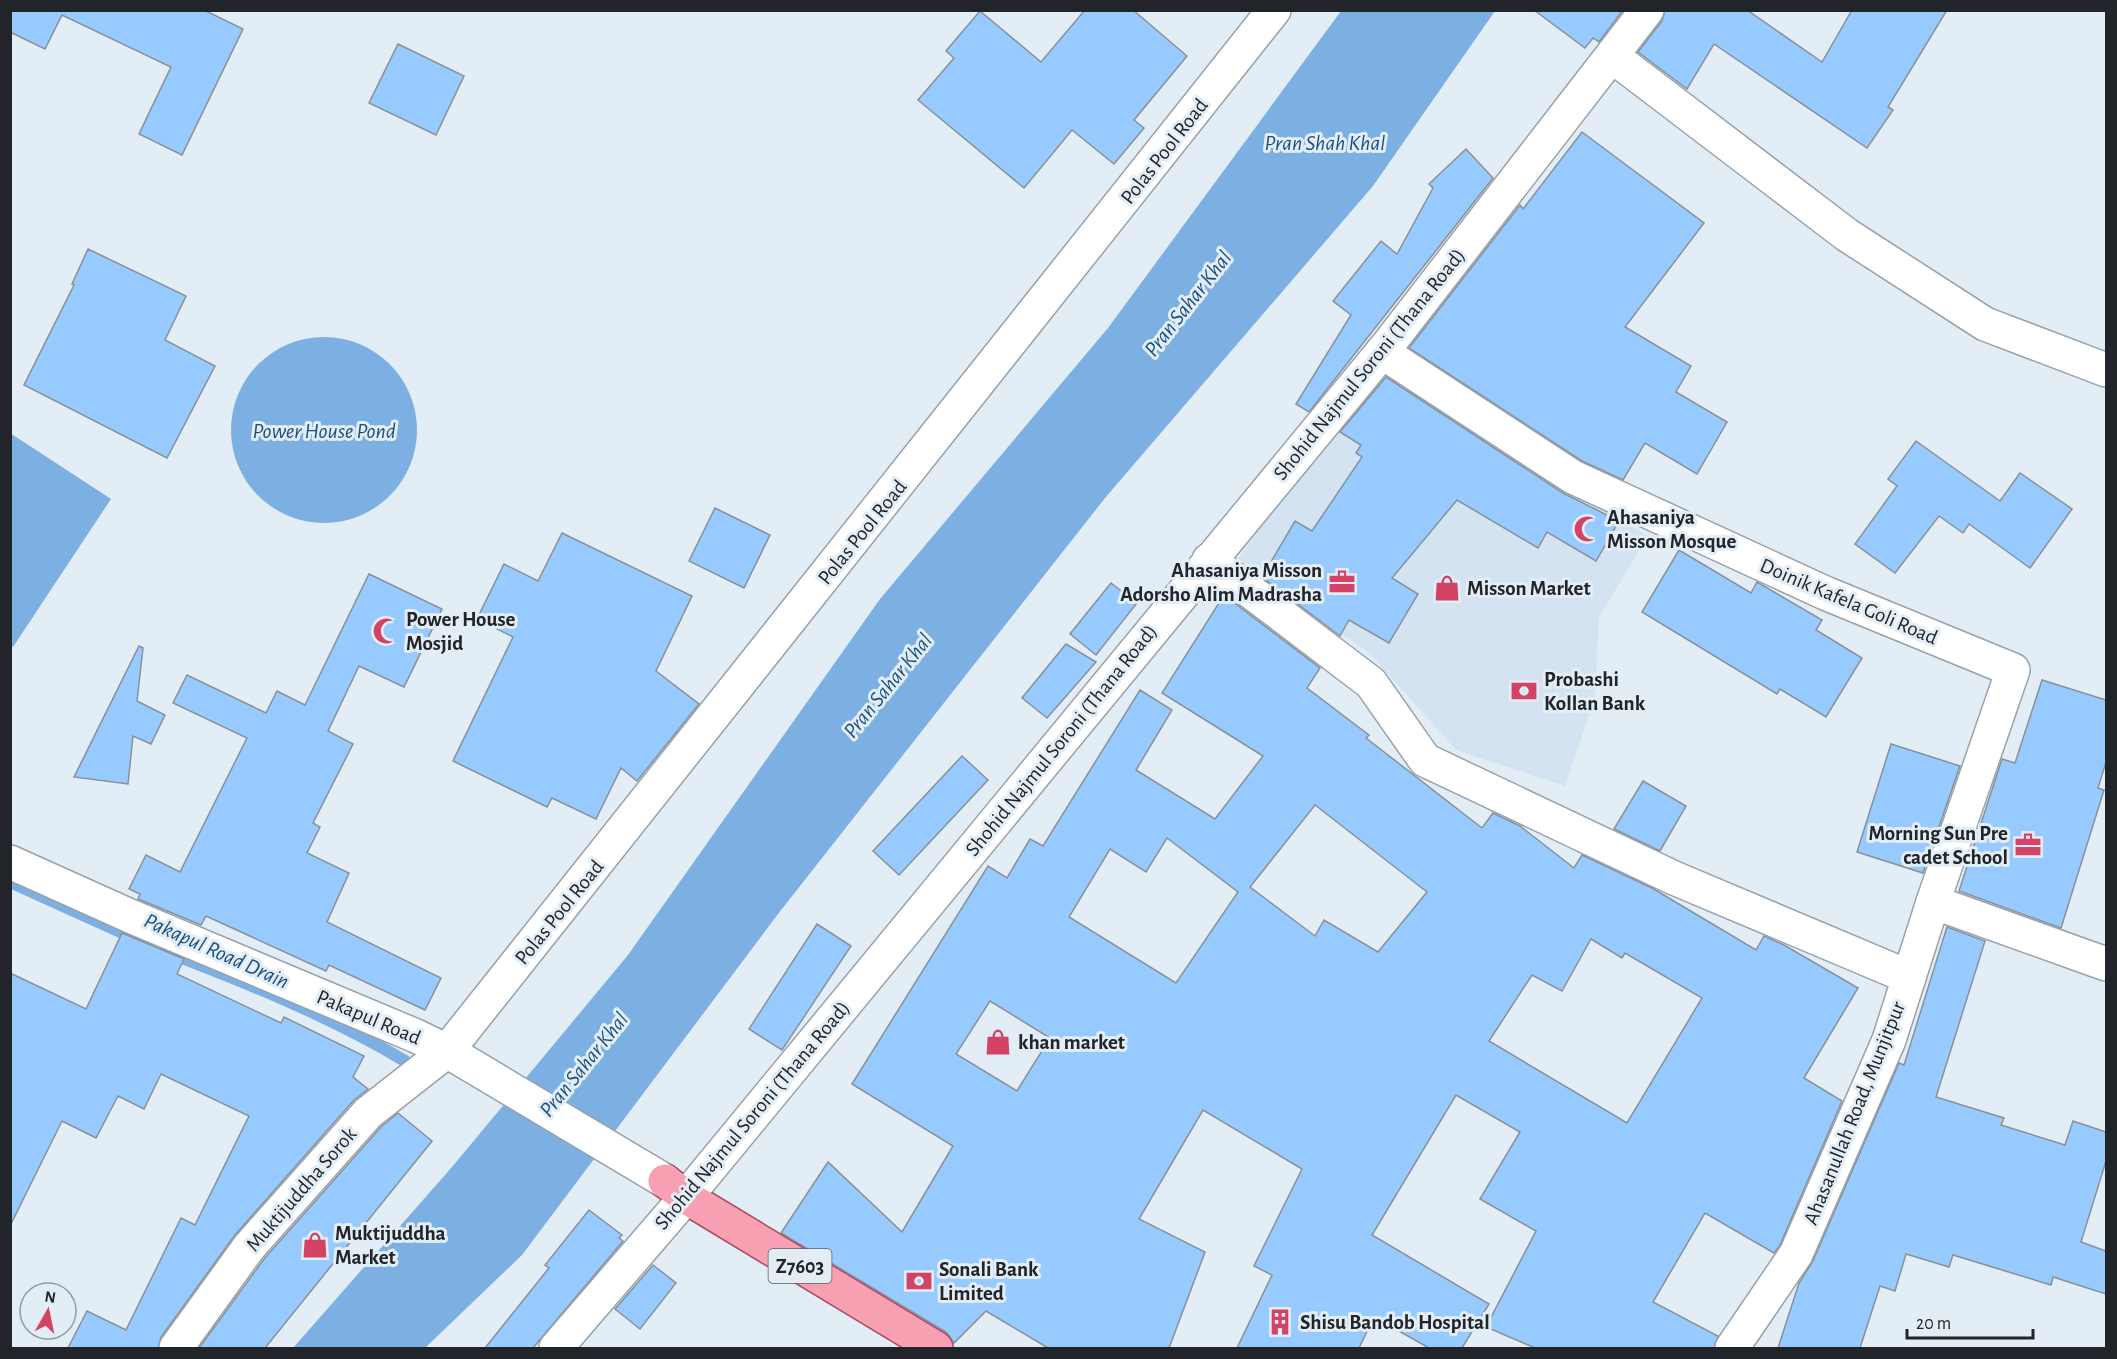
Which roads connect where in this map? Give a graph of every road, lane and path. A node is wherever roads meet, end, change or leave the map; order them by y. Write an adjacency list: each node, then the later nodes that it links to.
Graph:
1 (1274, 10): 11 (street, Polas Pool Road)
2 (1647, 10): 3 (street, Shohid Najmul Soroni (Thana Road))
3 (1612, 56): 4 (street, Shohid Najmul Soroni (Thana Road)); 5 (street)
4 (1382, 352): 6 (street, Shohid Najmul Soroni (Thana Road)); 8 (street, Doinik Kafela Goli Road)
5 (2106, 370)
6 (1209, 560): 10 (street); 12 (street, Shohid Najmul Soroni (Thana Road))
7 (10, 862): 11 (street, Pakapul Road / Z7603)
8 (1933, 902): 9 (street); 10 (street, Ahasanullah Road, Munjitpur)
9 (2106, 964)
10 (1909, 977): 16 (street, Ahasanullah Road, Munjitpur)
11 (454, 1056): 12 (street, Z7603); 13 (street, Muktijuddha Sorok)
12 (675, 1189): 14 (street, Shohid Najmul Soroni (Thana Road)); 15 (main road, Z7603)
13 (176, 1348)
14 (556, 1348)
15 (936, 1348)
16 (1732, 1348)

